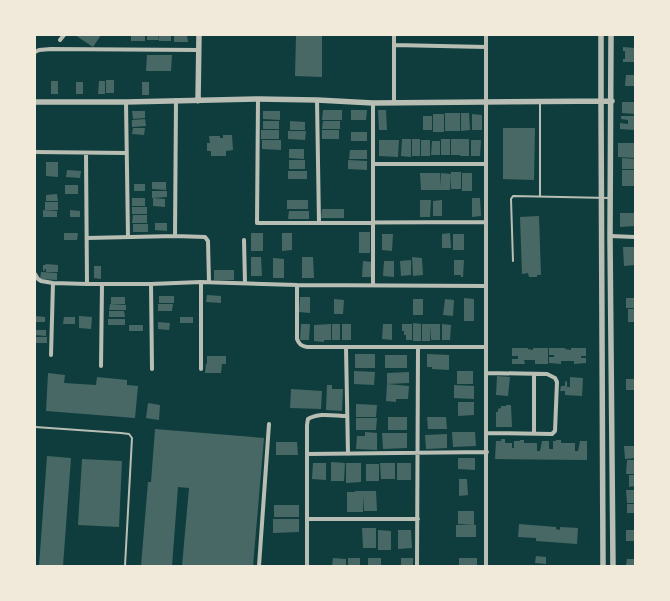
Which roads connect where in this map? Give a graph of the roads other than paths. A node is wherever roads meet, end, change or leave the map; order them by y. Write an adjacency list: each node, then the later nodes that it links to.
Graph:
1 (64, 35): 7 (street)
2 (199, 35): 10 (street)
3 (394, 35): 8 (street)
4 (486, 35): 9 (street)
5 (601, 35): 16 (street)
6 (611, 35): 17 (street)
7 (60, 40)
8 (394, 45): 9 (street); 22 (street)
9 (486, 47): 23 (street)
10 (199, 50): 11 (street); 15 (street)
11 (35, 52)
12 (258, 99): 14 (street); 15 (street); 34 (street)
13 (176, 100): 15 (street); 19 (street); 35 (street)
14 (317, 100): 21 (street); 34 (street)
15 (198, 101)
16 (601, 101): 17 (street); 20 (street); 30 (street)
17 (612, 101): 31 (street)
18 (35, 102): 19 (street)
19 (126, 102): 26 (street)
20 (540, 102): 23 (street); 29 (lane)
21 (373, 103): 22 (street); 27 (street)
22 (394, 103): 23 (street)
23 (486, 103): 28 (street)
24 (35, 152): 25 (street)
25 (86, 153): 26 (street); 39 (street)
26 (127, 153): 37 (street)
27 (373, 164): 28 (street); 32 (street)
28 (486, 164): 33 (street)
29 (540, 196): 30 (lane); 41 (lane)
30 (601, 197): 31 (lane); 73 (street)
31 (611, 198): 36 (street)
32 (373, 222): 33 (street); 34 (street); 51 (street)
33 (486, 222): 52 (street)
34 (319, 223)
35 (175, 236): 37 (street); 45 (street)
36 (610, 236): 38 (street); 74 (street)
37 (128, 237): 39 (street)
38 (635, 237)
39 (86, 238): 47 (street)
40 (244, 240): 46 (street)
41 (513, 261)
42 (35, 274): 43 (street)
43 (53, 282): 47 (street); 56 (street)
44 (201, 282): 45 (street); 49 (street); 59 (street)
45 (209, 282): 46 (street)
46 (245, 283): 50 (street)
47 (87, 284): 48 (street)
48 (102, 284): 49 (street); 57 (street)
49 (151, 284): 58 (street)
50 (297, 285): 51 (street); 53 (street)
51 (373, 285): 52 (street)
52 (486, 286): 55 (street)
53 (346, 347): 54 (street); 62 (street)
54 (418, 348): 55 (street); 68 (street)
55 (486, 348): 60 (street)
56 (51, 355)
57 (101, 366)
58 (152, 369)
59 (201, 369)
60 (486, 373): 61 (street); 65 (street)
61 (534, 374): 66 (street); 66 (street)
62 (347, 416): 69 (street); 70 (street)
63 (269, 424): 76 (street)
64 (35, 427): 75 (lane)
65 (487, 433): 66 (street); 67 (street)
66 (534, 433)
67 (487, 452): 68 (street); 79 (street)
68 (418, 453): 70 (street); 72 (street)
69 (307, 454): 70 (street); 71 (street)
70 (348, 454)
71 (307, 519): 72 (street); 77 (street)
72 (418, 519): 78 (street)
73 (603, 539): 74 (street); 80 (street)
74 (613, 540): 81 (street)
75 (125, 566)
76 (259, 566)
77 (308, 566)
78 (418, 566)
79 (486, 566)
80 (603, 566)
81 (613, 566)

